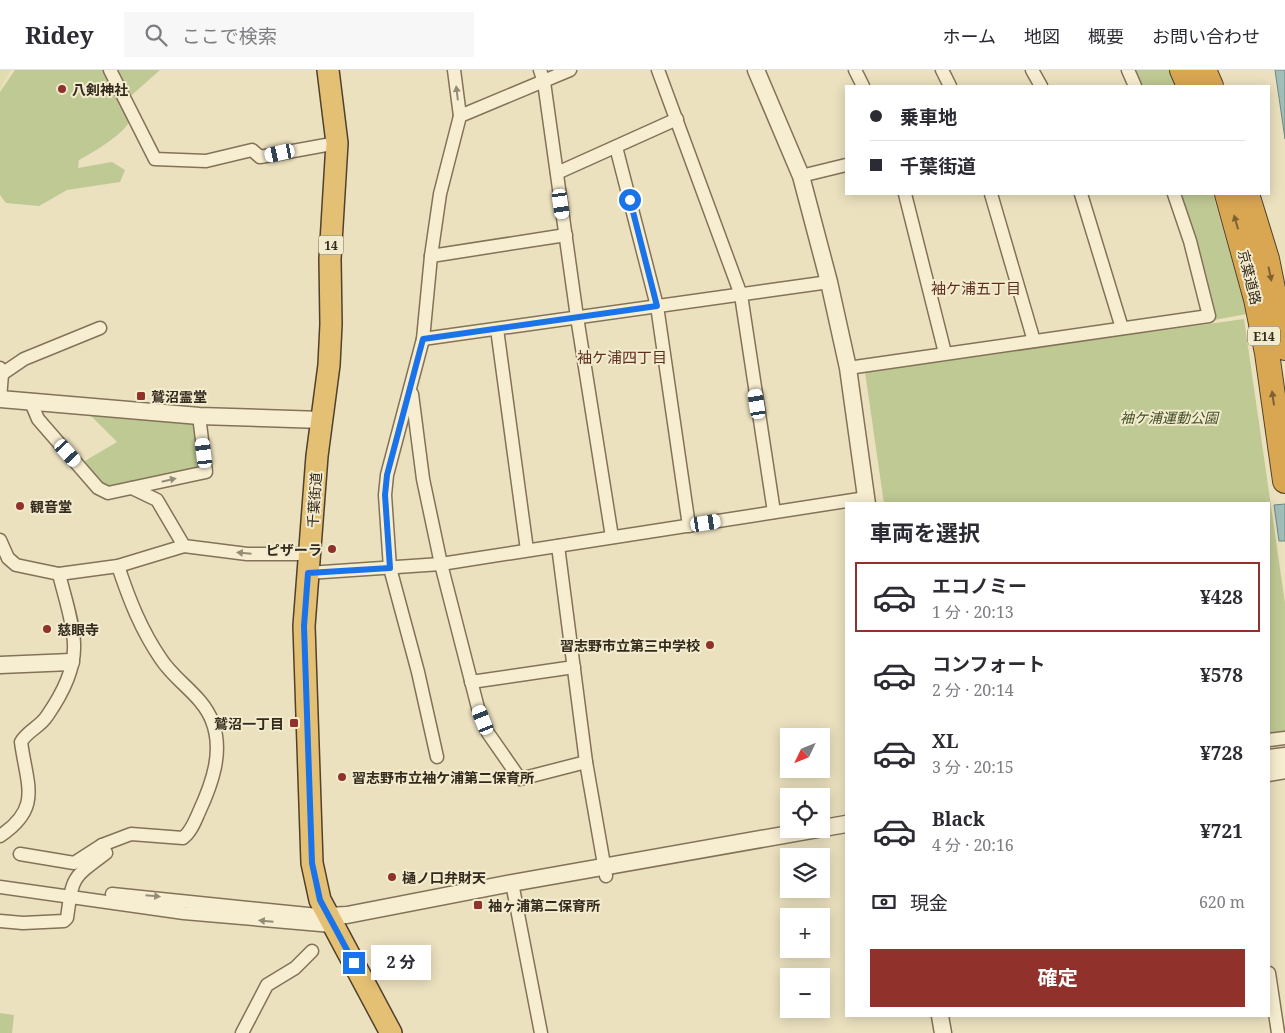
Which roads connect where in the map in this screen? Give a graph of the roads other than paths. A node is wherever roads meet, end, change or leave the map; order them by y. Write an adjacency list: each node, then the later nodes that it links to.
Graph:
1 (110, 70): 22 (street)
2 (328, 70): 22 (highway, 千葉街道 / 14)
3 (454, 70): 20 (street, one-way to 3)
4 (570, 70): 13 (street)
5 (658, 70): 21 (street)
6 (756, 70): 26 (street)
7 (856, 70): 14 (street)
8 (942, 70): 15 (street)
9 (1032, 70): 16 (street)
10 (1128, 70): 17 (street)
11 (1182, 70): 18 (highway)
12 (1204, 70): 19 (highway)
13 (542, 76): 20 (street); 25 (street)
14 (863, 85)
15 (950, 85)
16 (1040, 85)
17 (1135, 85)
18 (1189, 85)
19 (1210, 85)
20 (460, 116): 34 (street)
21 (677, 119): 23 (street); 36 (street)
22 (337, 143): 52 (highway, 千葉街道 / 14)
23 (616, 147): 25 (street); 37 (street)
24 (845, 166): 26 (street)
25 (557, 173): 33 (street)
26 (801, 176): 35 (street)
27 (904, 195): 45 (street)
28 (991, 195): 43 (street)
29 (1081, 195): 41 (street)
30 (1174, 195): 41 (street)
31 (1227, 195): 53 (highway, 京葉道路 / E14, one-way to 31)
32 (1247, 195): 44 (highway, 京葉道路 / E14, one-way to 44)
33 (566, 235): 34 (street); 38 (street)
34 (431, 256): 42 (street)
35 (829, 282): 36 (street); 46 (street)
36 (741, 295): 37 (street); 57 (street)
37 (657, 306): 38 (street); 58 (street)
38 (577, 318): 40 (street); 59 (street)
39 (100, 328): 47 (street)
40 (497, 328): 42 (street); 63 (street)
41 (1122, 328): 43 (street)
42 (423, 339): 48 (street)
43 (1034, 341): 45 (street)
44 (1285, 348)
45 (945, 353): 46 (street)
46 (848, 368): 55 (street)
47 (1, 371): 49 (street)
48 (411, 390): 65 (street); 67 (street)
49 (0, 399): 50 (street)
50 (30, 400): 51 (street); 54 (street)
51 (199, 416): 52 (street); 54 (street, one-way to 51)
52 (322, 420): 64 (highway, 千葉街道 / 14)
53 (1285, 481)
54 (132, 488): 61 (street)
55 (867, 501)
56 (845, 504): 57 (street)
57 (774, 512): 58 (street)
58 (689, 526): 59 (street)
59 (612, 537): 62 (street)
60 (0, 540): 68 (street)
61 (184, 546): 64 (street, one-way to 61); 66 (street)
62 (558, 546): 63 (street); 71 (street)
63 (527, 550): 65 (street)
64 (309, 563): 67 (street); 92 (highway, 千葉街道 / 14)
65 (441, 564): 67 (street); 72 (street)
66 (118, 566): 68 (street); 84 (street)
67 (390, 568): 76 (street)
68 (60, 574): 69 (street)
69 (71, 662): 70 (street); 83 (street)
70 (0, 665)
71 (574, 667): 72 (street); 78 (street)
72 (471, 682): 78 (street)
73 (1285, 738): 74 (street)
74 (1270, 740)
75 (1285, 756): 77 (street)
76 (437, 757)
77 (1270, 758)
78 (586, 762): 86 (street)
79 (1285, 770): 80 (street)
80 (1270, 773)
81 (845, 824): 86 (street)
82 (845, 835): 86 (street)
83 (0, 836)
84 (102, 845): 85 (street); 90 (street)
85 (20, 854)
86 (605, 872): 89 (street)
87 (0, 881): 90 (street)
88 (0, 887): 90 (street)
89 (513, 887): 92 (street); 98 (street)
90 (69, 894): 91 (street); 92 (street)
91 (0, 921)
92 (330, 921): 97 (highway, 千葉街道 / 14)
93 (312, 951): 96 (street)
94 (1270, 980): 100 (street)
95 (940, 1017): 99 (street)
96 (242, 1033)
97 (390, 1033)
98 (541, 1033)
99 (942, 1033)
100 (1278, 1033)

